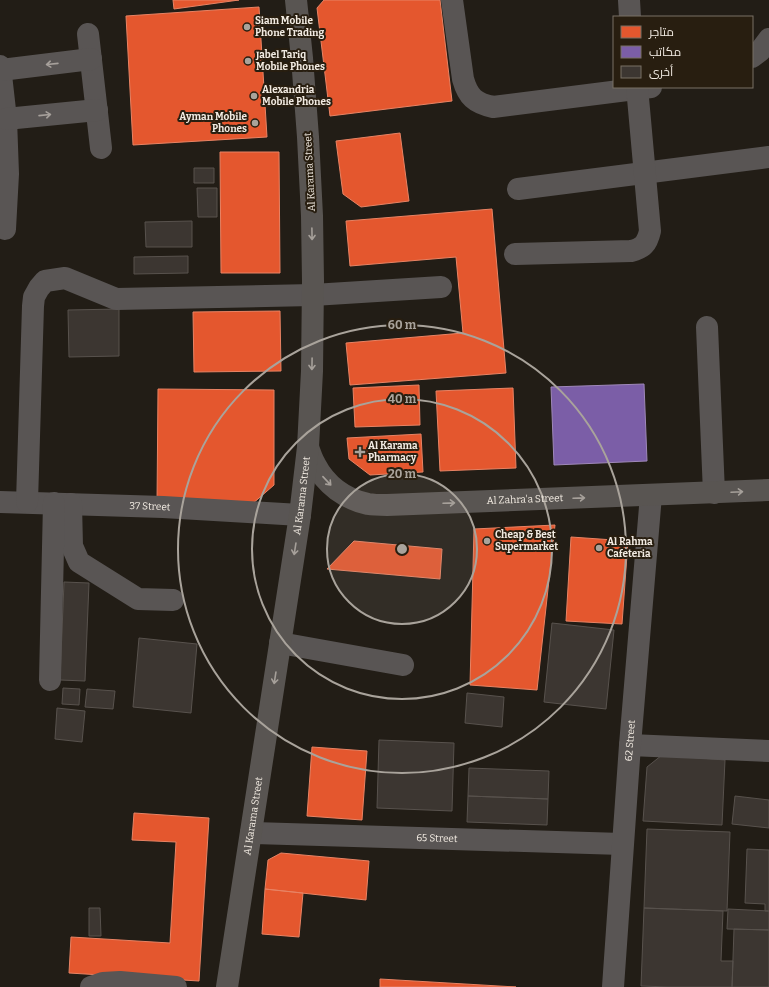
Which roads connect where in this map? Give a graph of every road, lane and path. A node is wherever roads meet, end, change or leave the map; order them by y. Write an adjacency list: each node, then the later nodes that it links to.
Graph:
1 (296, 0): 20 (main road, Al Karama Street, one-way to 20)
2 (452, 0): 10 (street)
3 (629, 0): 4 (street)
4 (630, 16)
5 (88, 34): 8 (street)
6 (769, 39): 7 (street)
7 (753, 56)
8 (91, 59): 9 (street, one-way to 9); 11 (street)
9 (0, 68): 12 (street)
10 (642, 88): 15 (street)
11 (97, 110): 12 (street, one-way to 11); 13 (street)
12 (6, 119): 17 (street)
13 (101, 148)
14 (769, 157): 15 (street)
15 (645, 173): 16 (street); 18 (street)
16 (518, 189)
17 (5, 228)
18 (514, 254)
19 (441, 287): 20 (street)
20 (313, 295): 22 (main road, Al Karama Street, one-way to 22); 27 (street)
21 (707, 327): 24 (street)
22 (308, 447): 25 (main road, Al Zahra'a Street, one-way to 25); 29 (main road, Al Karama Street)
23 (769, 490): 24 (main road, Al Zahra'a Street, one-way to 23)
24 (714, 493): 25 (main road, Al Zahra'a Street)
25 (651, 495): 34 (street, 62 Street)
26 (0, 502): 27 (street, 37 Street)
27 (27, 502): 28 (street, 37 Street)
28 (63, 503): 29 (street, 37 Street); 30 (street); 33 (street)
29 (300, 515): 31 (main road, Al Karama Street, one-way to 31)
30 (173, 600)
31 (280, 643): 32 (street); 36 (main road, Al Karama Street, one-way to 36)
32 (403, 665)
33 (50, 680)
34 (630, 745): 35 (street); 37 (street, 62 Street)
35 (769, 751)
36 (251, 833): 37 (street, 65 Street); 40 (main road, Al Karama Street)
37 (622, 844): 41 (street, 62 Street)
38 (91, 987): 39 (street)
39 (176, 987)
40 (227, 987)
41 (613, 987)

